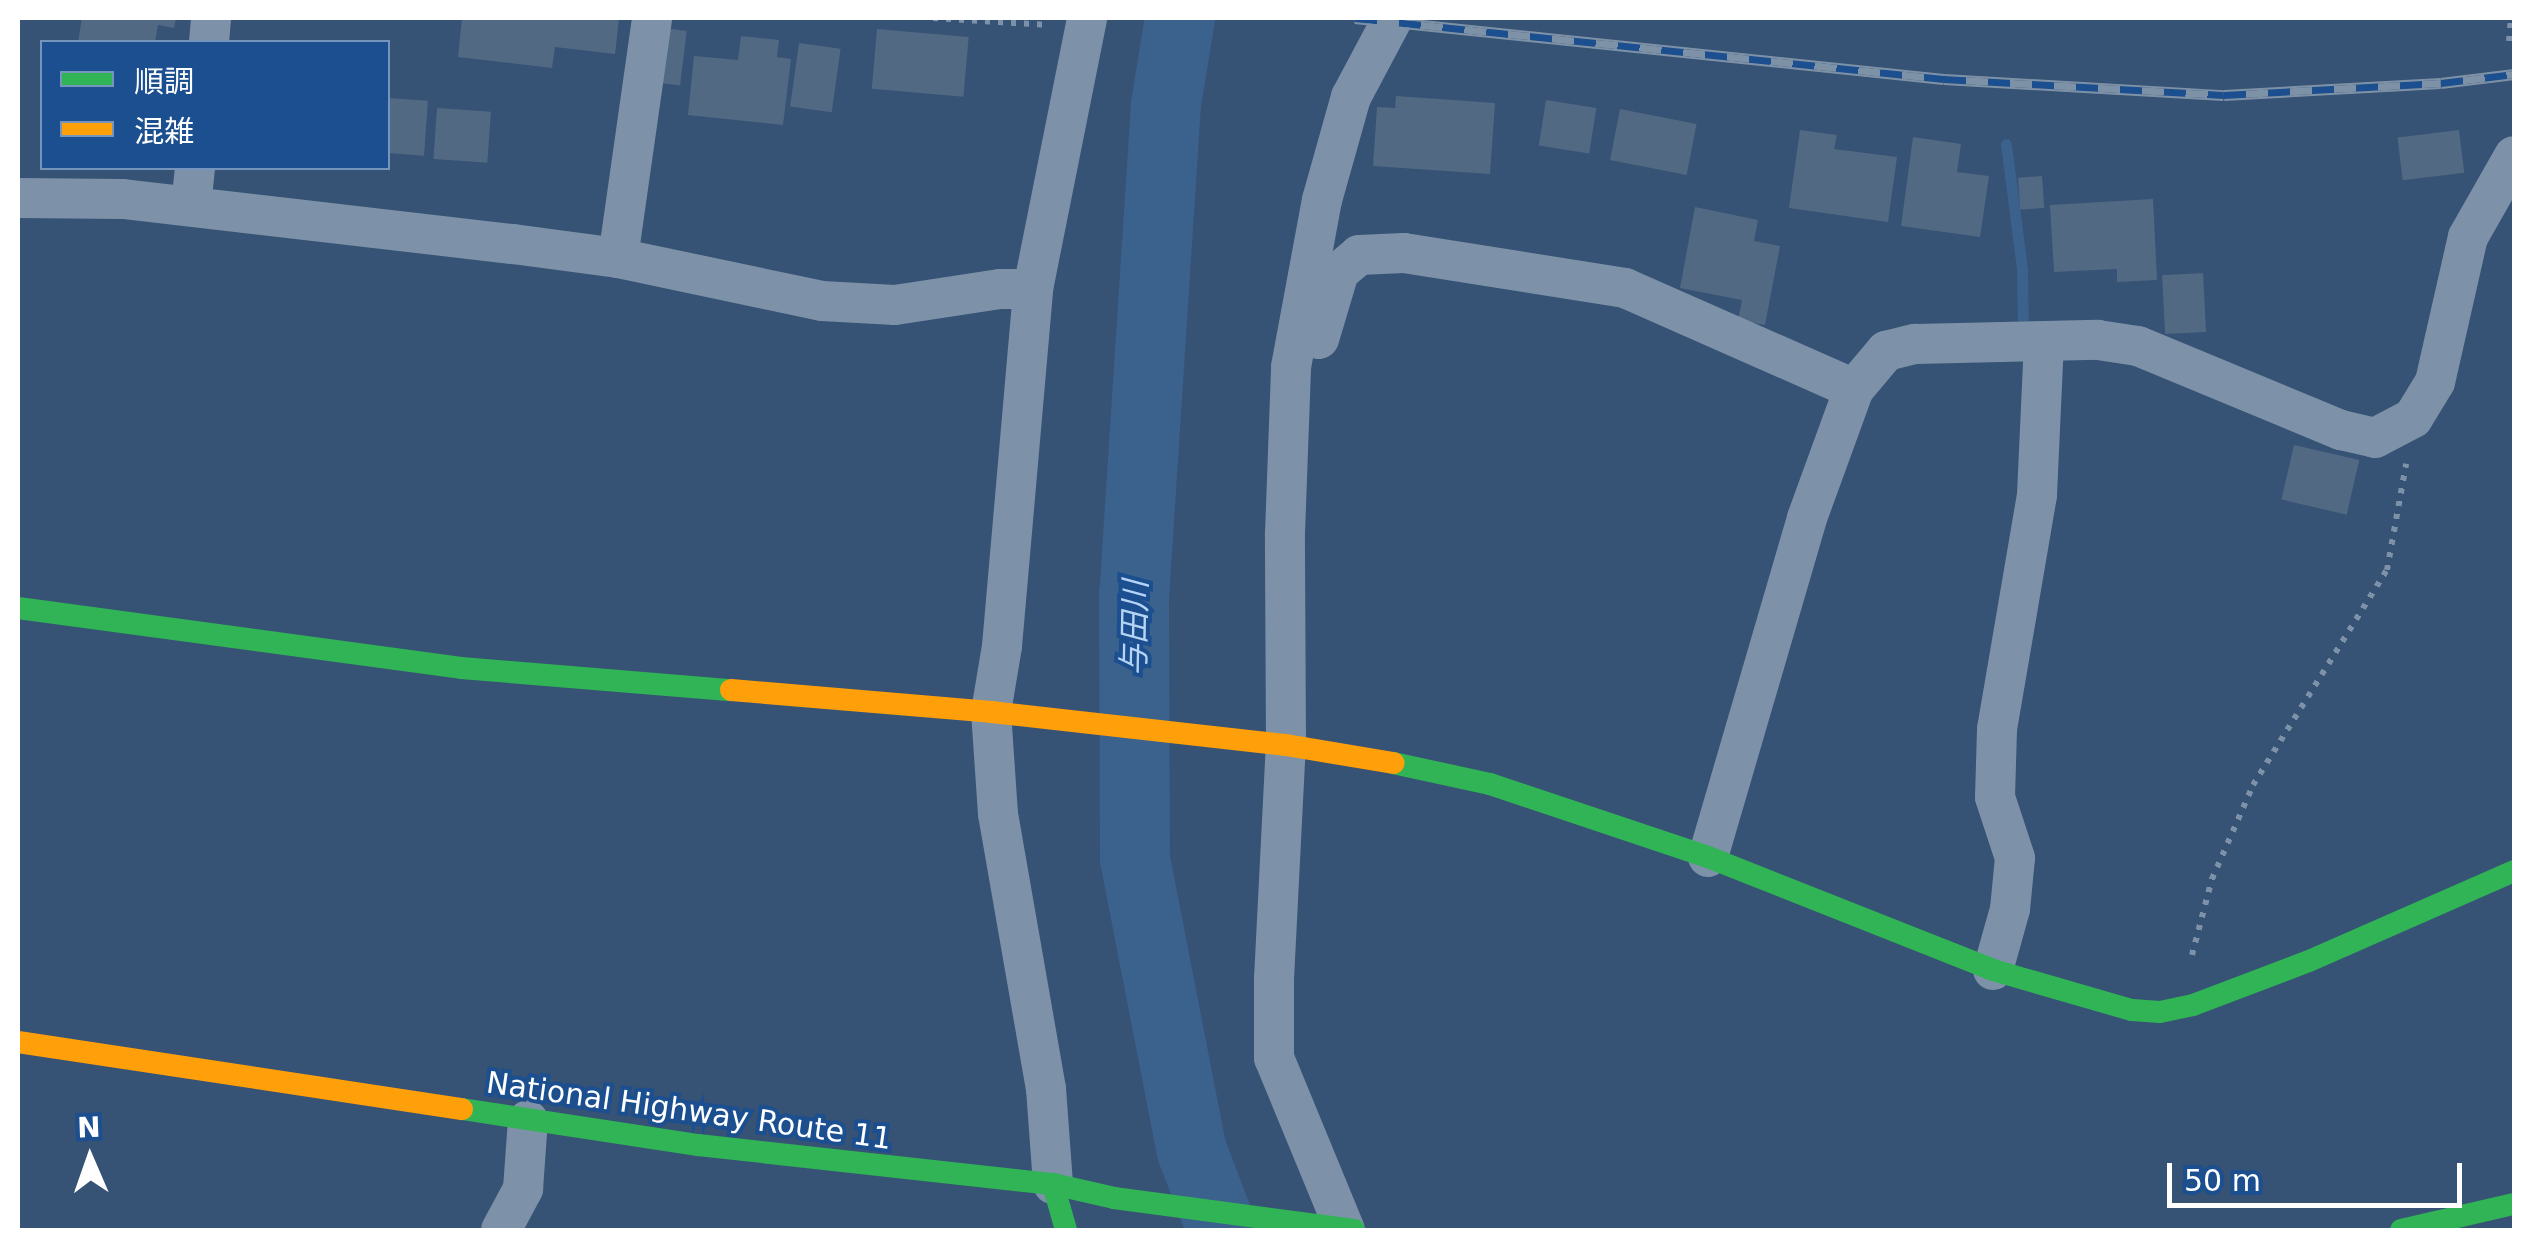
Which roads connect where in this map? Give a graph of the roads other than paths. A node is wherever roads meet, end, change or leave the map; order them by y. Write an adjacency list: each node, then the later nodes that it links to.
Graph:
1 (652, 18): 7 (street)
2 (1393, 18): 10 (street)
3 (1086, 22): 8 (street)
4 (2514, 156): 9 (street)
5 (193, 187): 6 (street); 7 (street)
6 (18, 198)
7 (618, 258): 8 (street)
8 (1033, 290): 13 (street)
9 (2044, 342): 11 (street); 17 (street)
10 (1291, 367): 11 (street); 14 (street)
11 (1854, 389): 15 (street)
12 (18, 608): 13 (main road)
13 (1008, 714): 14 (main road); 20 (street)
14 (1274, 744): 15 (main road); 22 (street)
15 (1708, 857): 17 (main road)
16 (2514, 871): 17 (main road)
17 (1993, 970)
18 (18, 1042): 19 (main road, National Highway Route 11)
19 (528, 1120): 20 (main road, National Highway Route 11); 23 (street)
20 (1054, 1184): 22 (main road, National Highway Route 11); 24 (main road)
21 (2514, 1204): 25 (main road)
22 (1339, 1228)
23 (501, 1230)
24 (1066, 1230)
25 (2401, 1230)

